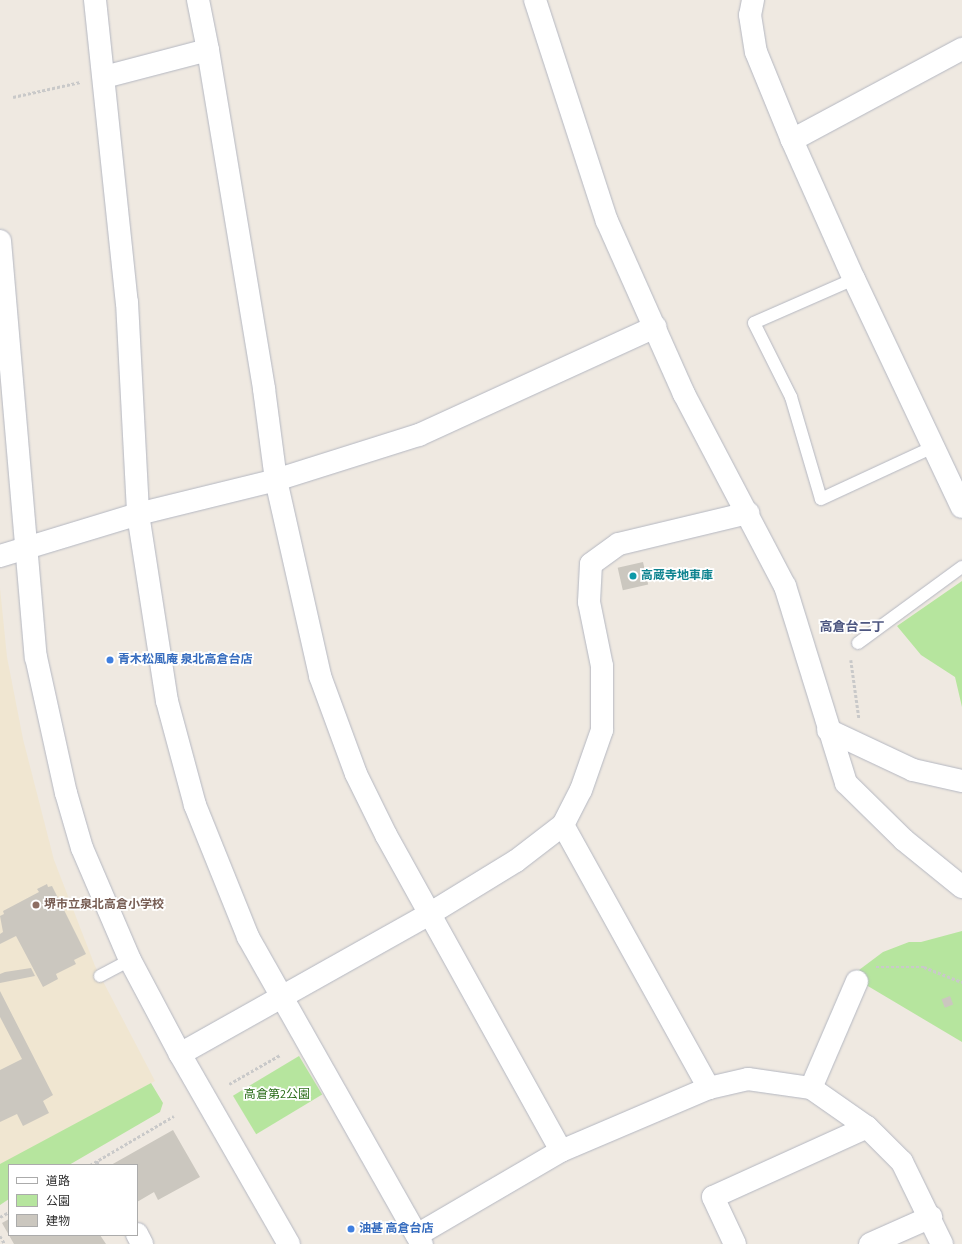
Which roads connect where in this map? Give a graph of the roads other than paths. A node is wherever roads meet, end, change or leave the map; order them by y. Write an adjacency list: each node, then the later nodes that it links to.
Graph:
1 (96, 0): 7 (street)
2 (198, 0): 6 (street)
3 (535, 0): 11 (street)
4 (753, 0): 8 (street)
5 (962, 49): 8 (street)
6 (208, 50): 7 (street); 13 (street)
7 (104, 77): 16 (street)
8 (792, 140): 10 (street)
9 (0, 241): 17 (street)
10 (854, 279): 12 (street); 12 (lane)
11 (655, 327): 13 (street); 15 (street)
12 (933, 447): 14 (street)
13 (276, 480): 16 (street); 25 (street)
14 (962, 508)
15 (748, 513): 21 (street); 23 (street)
16 (138, 514): 17 (street); 29 (street)
17 (25, 549): 18 (street); 26 (street)
18 (0, 556)
19 (962, 567): 20 (lane)
20 (858, 643)
21 (828, 730): 22 (street); 24 (street)
22 (962, 781)
23 (563, 825): 25 (street); 31 (street)
24 (962, 887)
25 (431, 913): 29 (street); 34 (street)
26 (130, 960): 27 (lane); 30 (street)
27 (100, 976)
28 (857, 981): 32 (street)
29 (281, 996): 30 (street); 36 (street)
30 (180, 1054): 37 (street)
31 (708, 1088): 32 (street); 34 (street)
32 (812, 1088): 33 (street)
33 (867, 1127): 35 (street); 38 (street)
34 (561, 1151): 36 (street)
35 (931, 1217): 39 (street); 40 (street)
36 (420, 1240)
37 (289, 1244)
38 (735, 1244)
39 (870, 1244)
40 (942, 1244)

